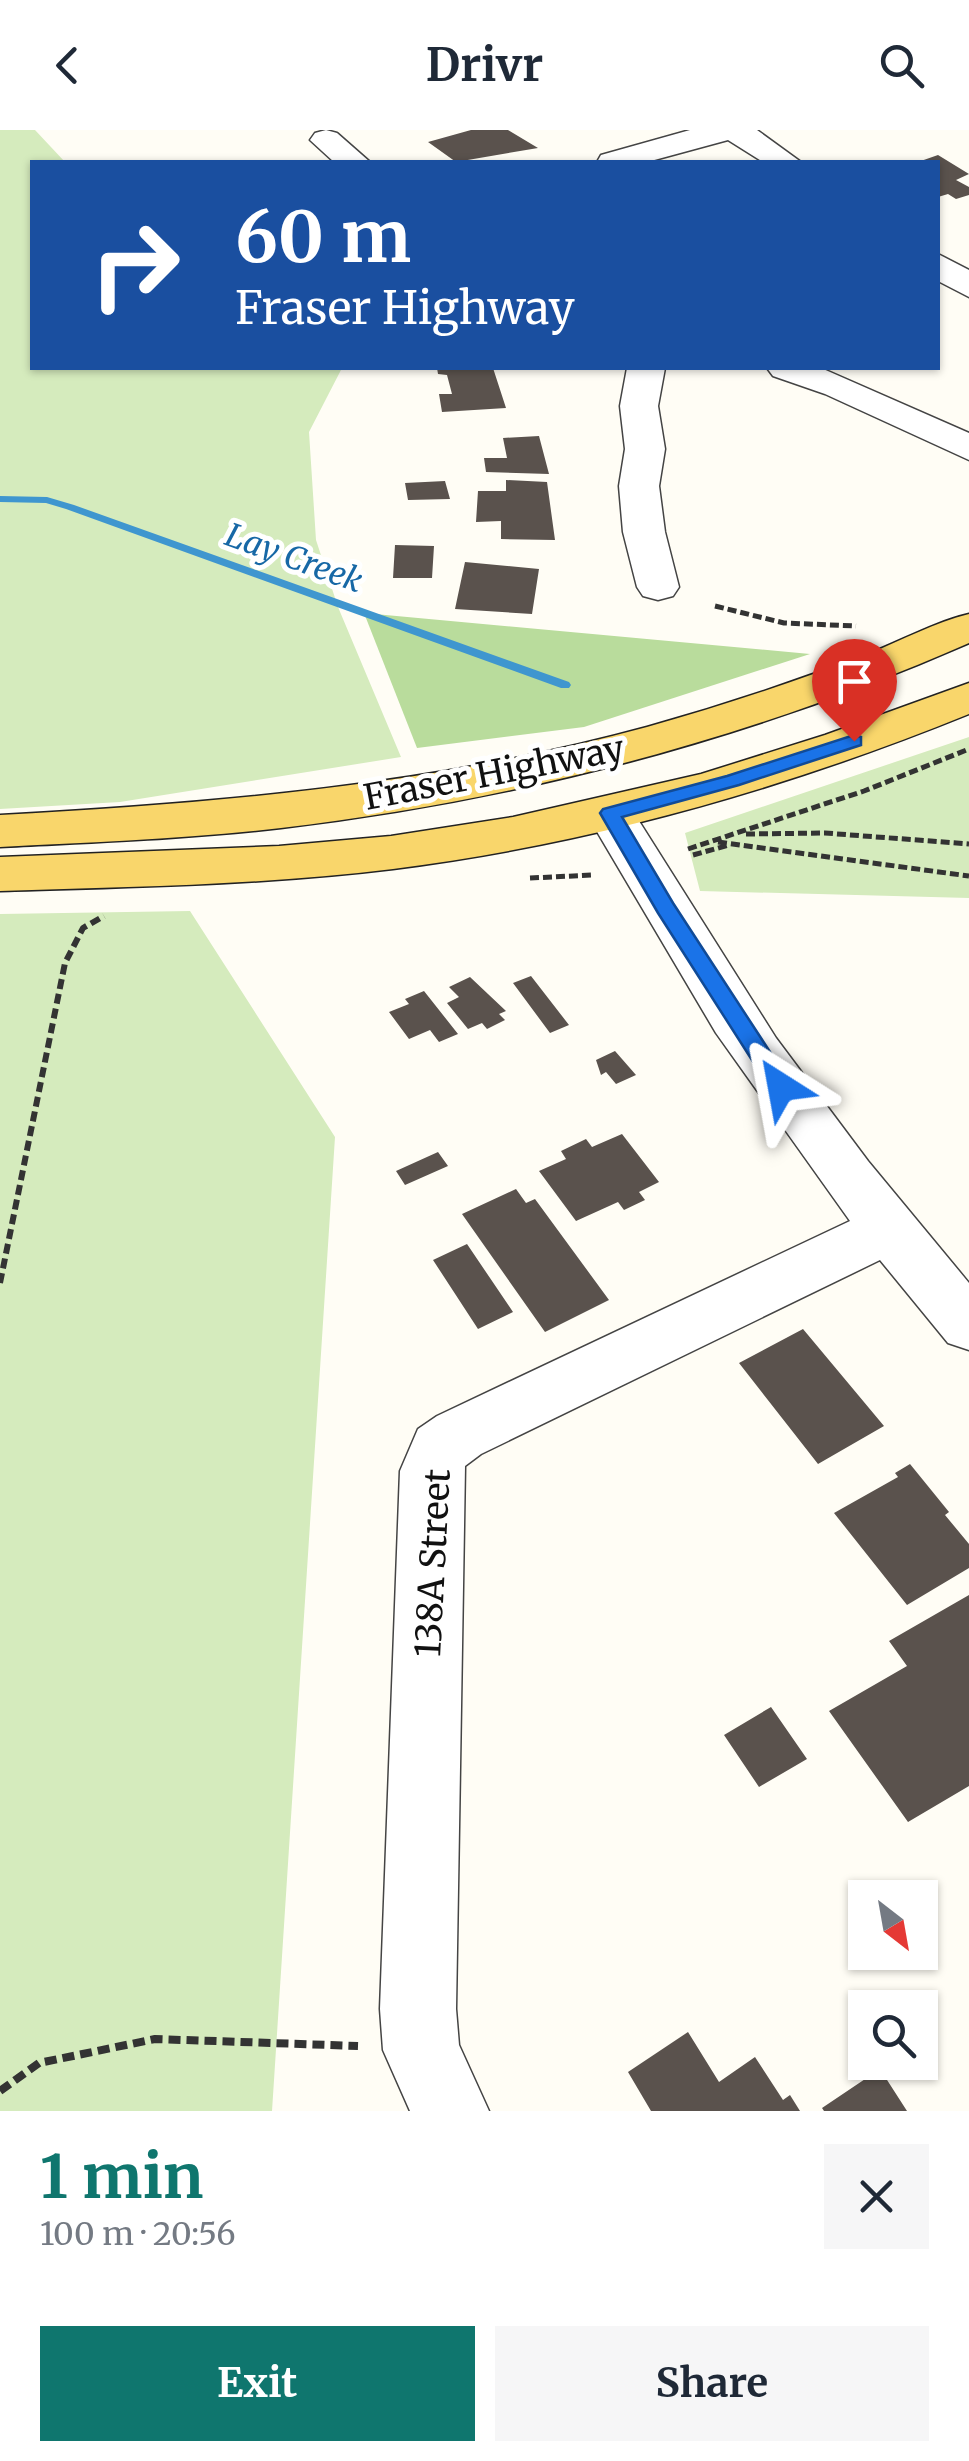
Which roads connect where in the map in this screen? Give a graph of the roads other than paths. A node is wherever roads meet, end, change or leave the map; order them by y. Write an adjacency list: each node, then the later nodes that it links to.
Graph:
1 (726, 130): 5 (street)
2 (735, 130): 6 (street)
3 (326, 140): 4 (street)
4 (351, 160)
5 (621, 160)
6 (782, 160)
7 (940, 266): 8 (street)
8 (969, 286)
9 (646, 370): 12 (street)
10 (792, 370): 11 (street)
11 (969, 448)
12 (658, 587)
13 (969, 628): 16 (main road, Fraser Highway)
14 (969, 697): 15 (main road, Fraser Highway)
15 (610, 813): 17 (main road, Fraser Highway); 18 (street)
16 (0, 831)
17 (0, 874)
18 (889, 1229): 19 (street); 20 (street, 138A Street)
19 (969, 1325)
20 (450, 2111)

